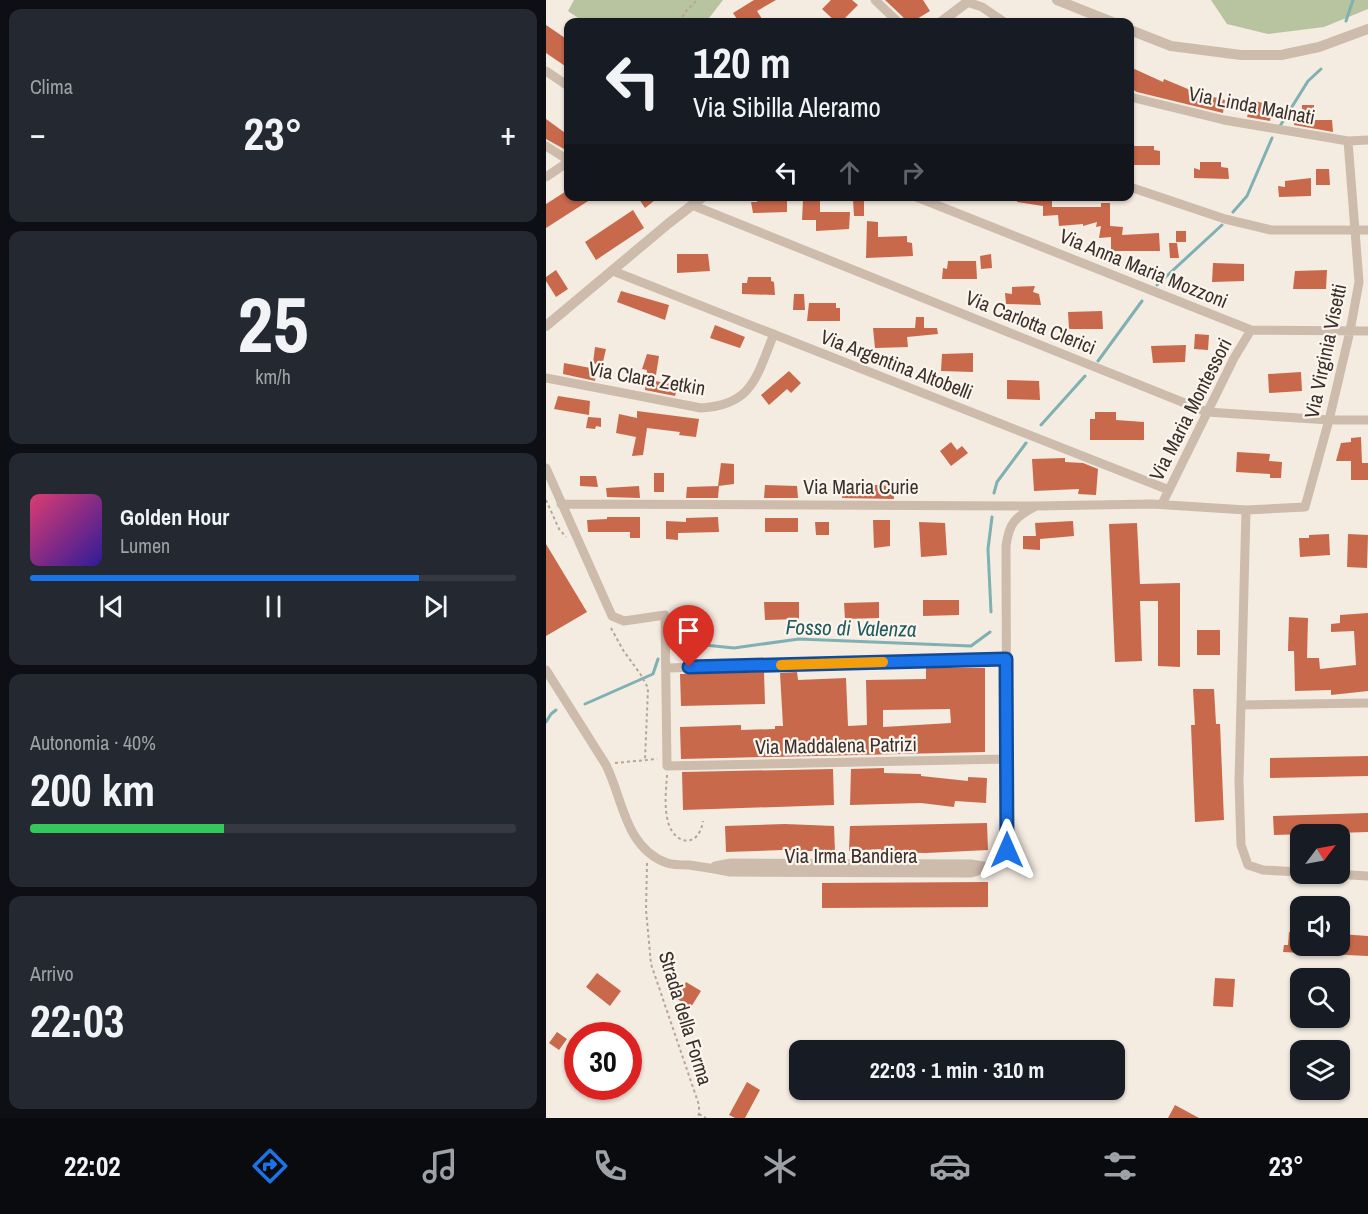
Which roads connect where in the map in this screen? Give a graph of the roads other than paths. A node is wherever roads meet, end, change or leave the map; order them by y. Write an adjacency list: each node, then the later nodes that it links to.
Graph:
1 (875, 0): 5 (street)
2 (1057, 0): 4 (street)
3 (969, 1): 6 (street); 7 (street)
4 (1070, 4): 8 (street)
5 (894, 18)
6 (946, 18)
7 (998, 18)
8 (1103, 18)
9 (1368, 29): 10 (street)
10 (1134, 32)
11 (546, 70): 12 (street)
12 (564, 83)
13 (1134, 98): 15 (street, Via Linda Malnati)
14 (1368, 140): 15 (street, Via Linda Malnati)
15 (1348, 141): 24 (street, Via Virginia Visetti)
16 (546, 147): 17 (street)
17 (564, 158)
18 (564, 164): 19 (street)
19 (546, 177)
20 (1134, 188): 24 (street)
21 (698, 201): 23 (street)
22 (927, 201): 28 (street, Via Anna Maria Mozzoni)
23 (693, 205): 26 (street); 33 (street, Via Carlotta Clerici)
24 (1355, 230): 25 (street); 29 (street, Via Virginia Visetti)
25 (1368, 230)
26 (613, 271): 27 (street); 31 (street, Via Argentina Altobelli)
27 (546, 326)
28 (1251, 330): 29 (street, Via Anna Maria Mozzoni); 33 (street, Via Maria Montessori)
29 (1350, 331): 30 (street, Via Anna Maria Mozzoni); 34 (street, Via Virginia Visetti)
30 (1368, 331)
31 (774, 334): 32 (street, Via Clara Zetkin); 37 (street, Via Argentina Altobelli)
32 (546, 378)
33 (1207, 412): 34 (street, Via Carlotta Clerici); 37 (street, Via Maria Montessori)
34 (1329, 420): 35 (street, Via Carlotta Clerici); 41 (street, Via Virginia Visetti)
35 (1368, 420)
36 (546, 468): 38 (street)
37 (1169, 490): 39 (street, Via Maria Montessori)
38 (561, 504): 40 (street, Via Maria Curie); 43 (street)
39 (1162, 504): 40 (street, Via Maria Curie); 41 (street, Via Virginia Visetti)
40 (1036, 506): 42 (street, Via Irma Bandiera)
41 (1246, 510): 46 (street)
42 (1006, 659): 43 (street); 47 (street, Via Irma Bandiera)
43 (667, 668): 47 (street, Via Maddalena Patrizi)
44 (546, 670): 47 (street, Via Irma Bandiera)
45 (1368, 703): 46 (street)
46 (1241, 705): 48 (street)
47 (1006, 759)
48 (1290, 871)
49 (1350, 875): 50 (street)
50 (1368, 876)

